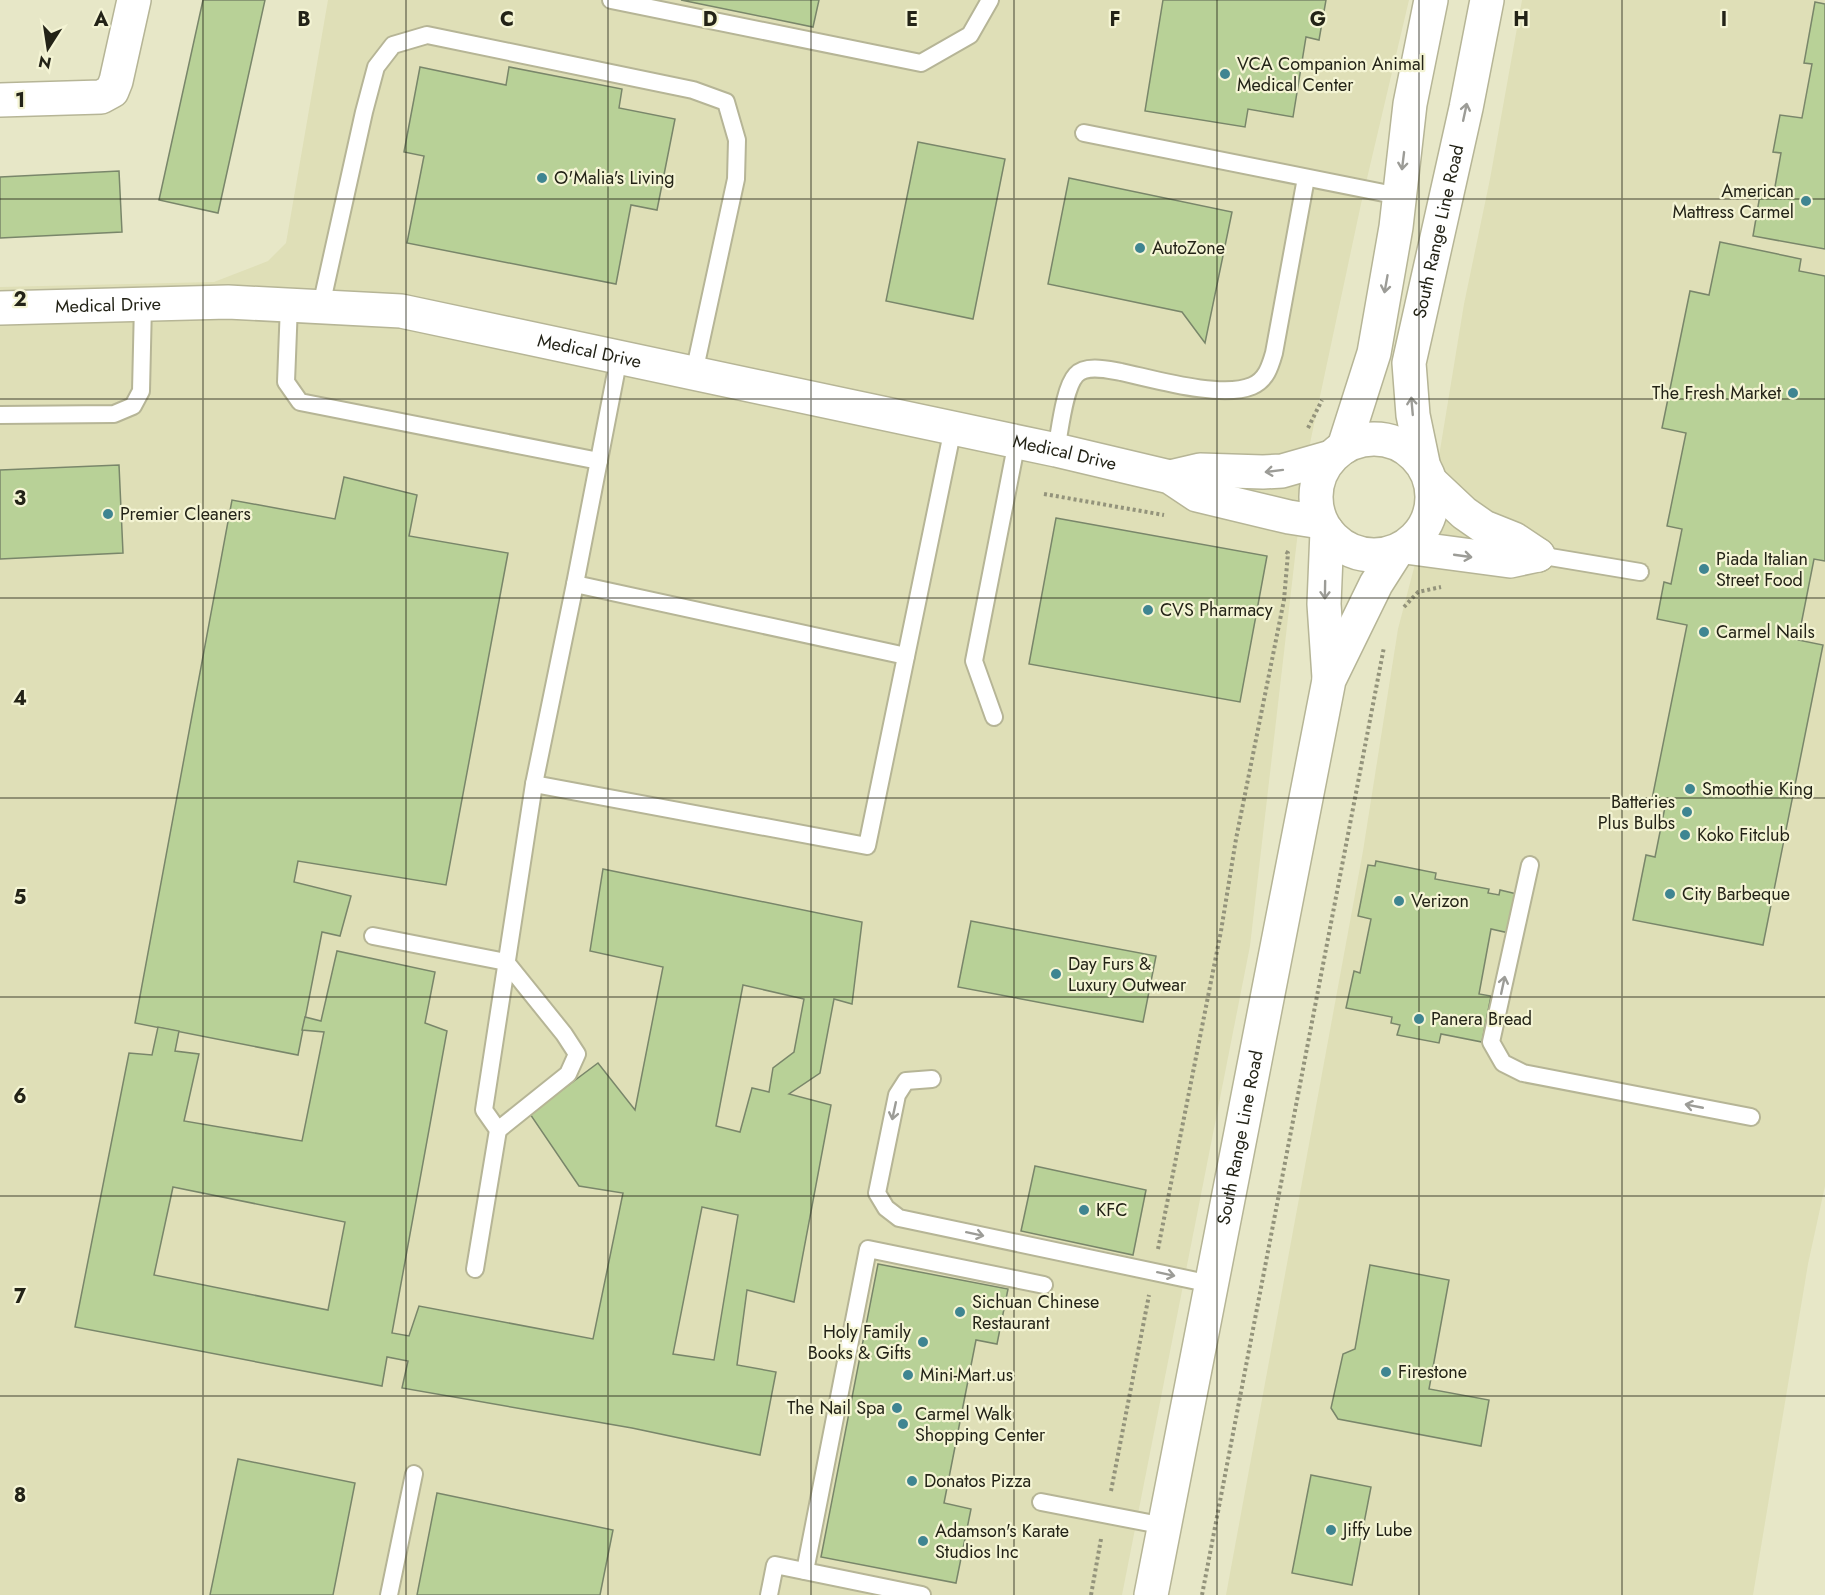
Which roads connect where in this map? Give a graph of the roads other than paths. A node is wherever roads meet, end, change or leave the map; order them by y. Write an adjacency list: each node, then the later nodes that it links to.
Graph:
1 (134, 0): 6 (main road)
2 (611, 0): 3 (lane)
3 (990, 0)
4 (1431, 0): 9 (main road, South Range Line Road, one-way to 9)
5 (1487, 0): 22 (main road, South Range Line Road, one-way to 5)
6 (0, 100)
7 (1084, 133): 8 (lane)
8 (1306, 178): 9 (lane); 19 (lane)
9 (1399, 196): 20 (main road, South Range Line Road, one-way to 20)
10 (142, 304): 11 (main road, Medical Drive); 13 (main road, Medical Drive); 16 (lane)
11 (289, 305): 12 (main road, Medical Drive); 21 (lane)
12 (321, 306): 14 (main road, Medical Drive); 15 (lane)
13 (0, 308)
14 (619, 357): 15 (main road, Medical Drive); 21 (lane)
15 (694, 373): 17 (main road, Medical Drive)
16 (0, 415)
17 (953, 428): 18 (main road, Medical Drive); 29 (lane)
18 (1017, 441): 19 (main road, Medical Drive); 31 (lane)
19 (1056, 450): 23 (main road, Medical Drive)
20 (1338, 452): 22 (main road); 23 (main road, Medical Drive, one-way to 23); 24 (main road)
21 (599, 461): 28 (lane)
22 (1427, 472): 25 (main road); 26 (main road)
23 (1170, 477): 24 (main road, Medical Drive)
24 (1324, 527): 25 (main road); 30 (main road, South Range Line Road, one-way to 30)
25 (1401, 549): 26 (main road, one-way to 26); 30 (main road, South Range Line Road)
26 (1538, 555): 27 (lane)
27 (1640, 572)
28 (575, 584): 29 (lane); 32 (lane)
29 (906, 656): 32 (lane)
30 (1329, 680): 40 (main road, South Range Line Road)
31 (994, 717)
32 (534, 784): 35 (lane)
33 (1530, 865): 37 (lane, one-way to 33)
34 (373, 936): 35 (lane)
35 (506, 962): 38 (lane); 38 (lane)
36 (932, 1079): 40 (lane, one-way to 40)
37 (1751, 1117)
38 (498, 1130): 39 (lane)
39 (476, 1269)
40 (1211, 1284): 44 (main road, South Range Line Road)
41 (1044, 1285): 45 (lane)
42 (414, 1474): 46 (lane)
43 (1041, 1502): 44 (lane)
44 (1165, 1526): 49 (main road, South Range Line Road)
45 (805, 1571): 47 (lane); 48 (lane)
46 (389, 1595)
47 (769, 1595)
48 (922, 1595)
49 (1151, 1595)

